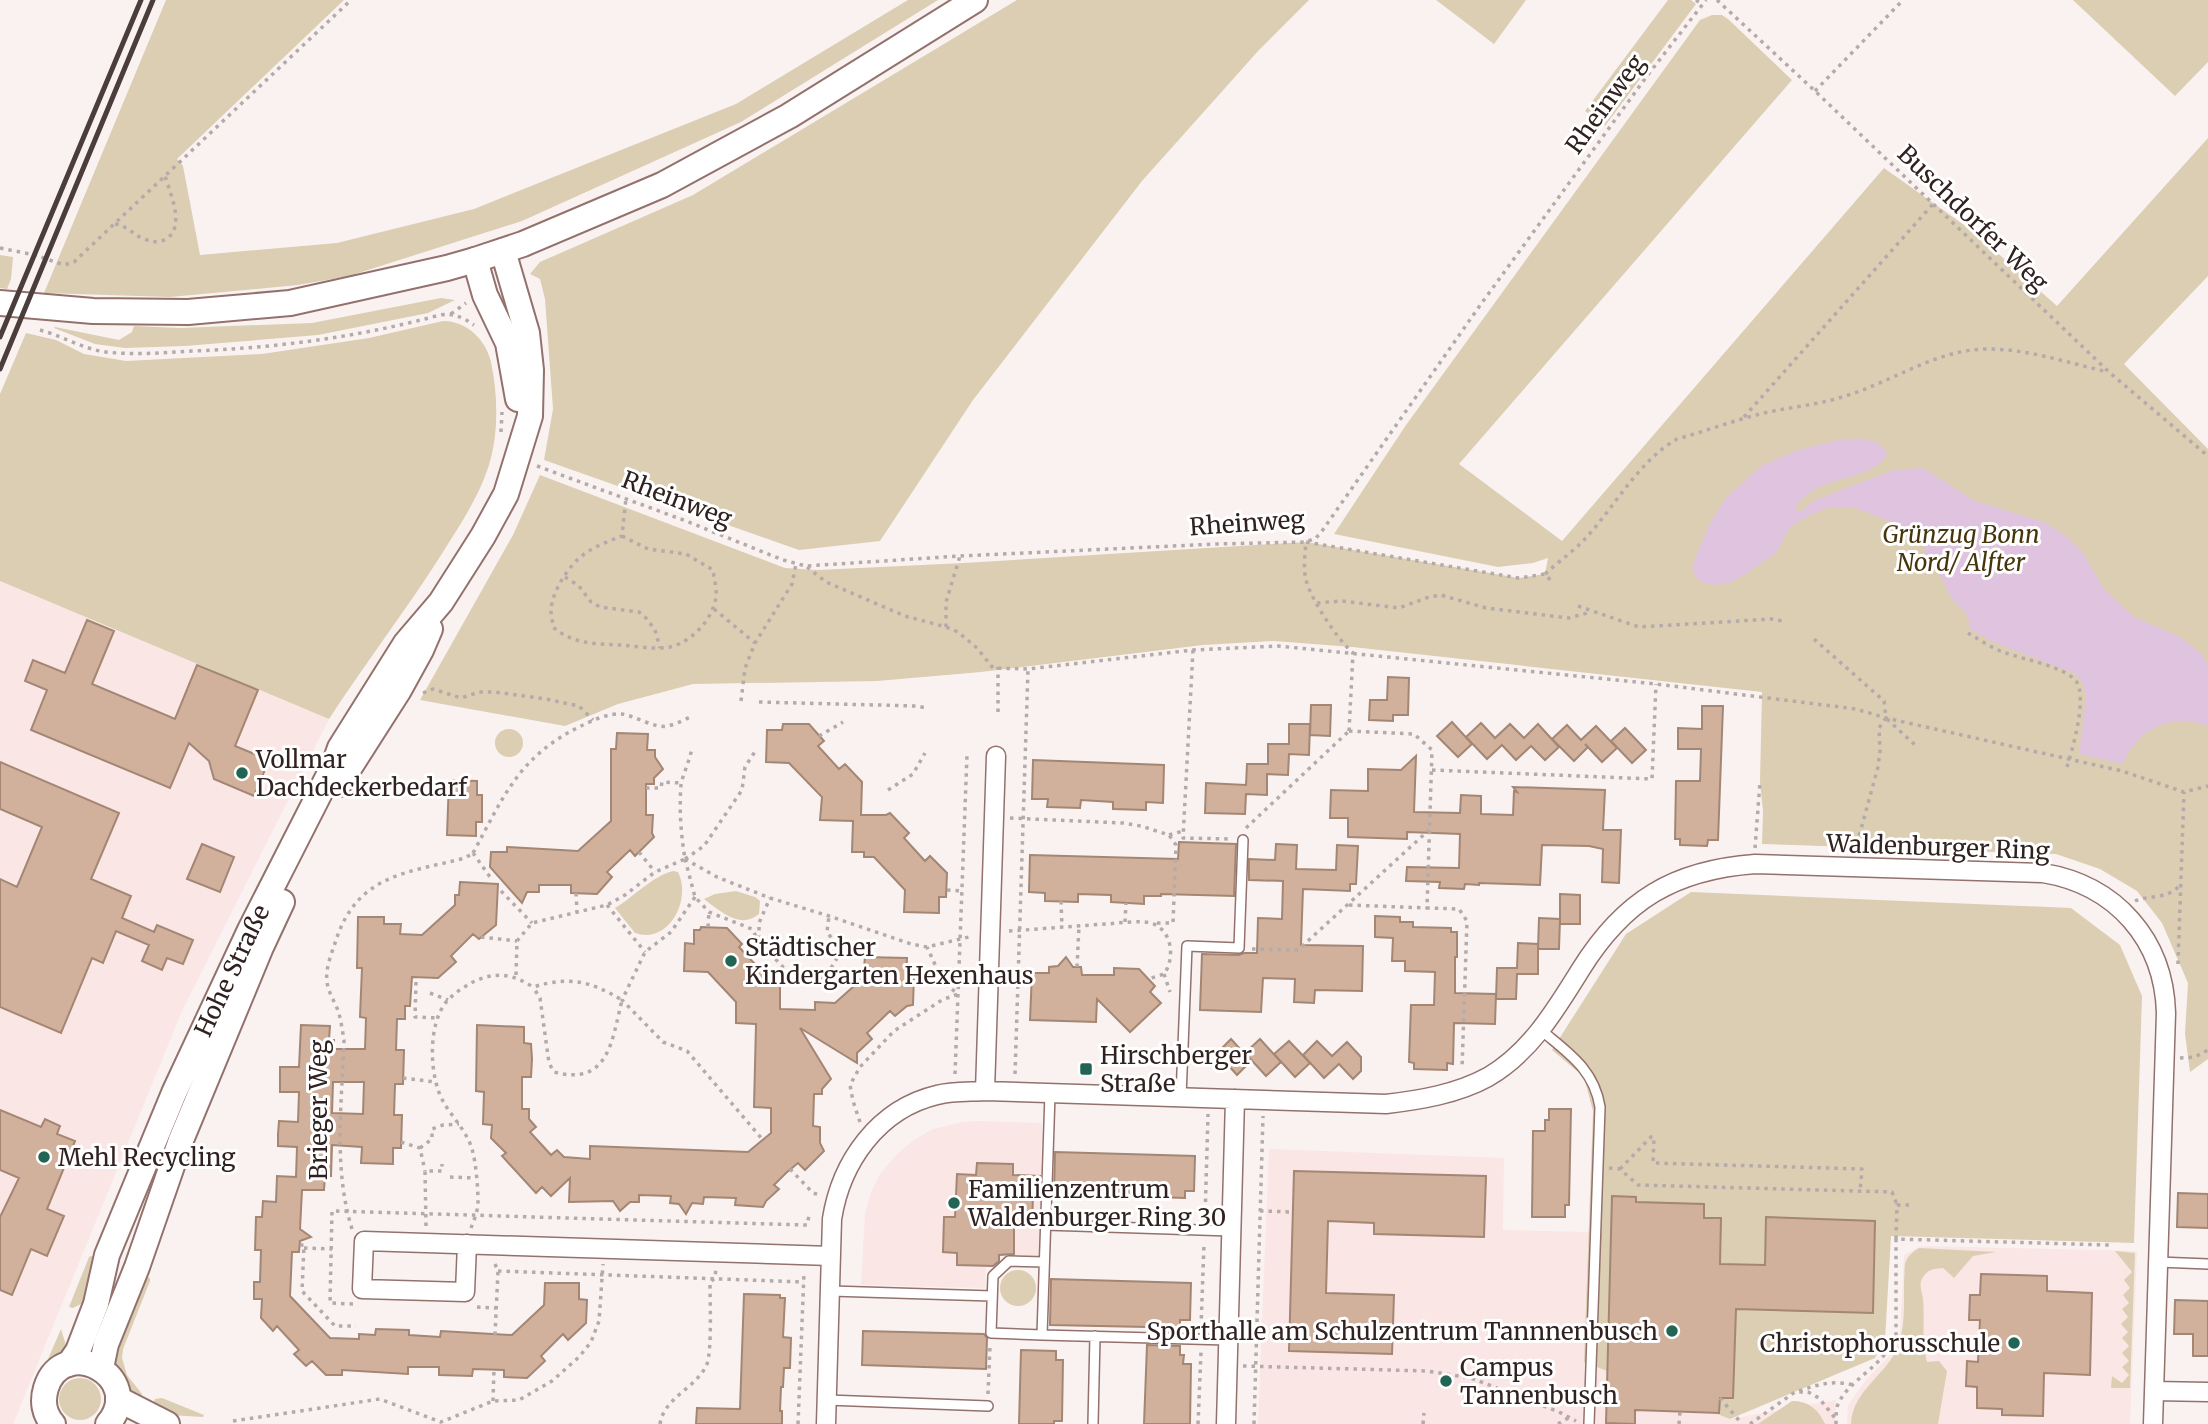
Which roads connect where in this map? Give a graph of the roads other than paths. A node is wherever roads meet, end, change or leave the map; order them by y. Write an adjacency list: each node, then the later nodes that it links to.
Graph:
1 (975, 0): 2 (street)
2 (503, 251): 3 (street); 5 (street, Hohe Straße)
3 (475, 260): 4 (street); 5 (street, Hohe Straße)
4 (0, 303)
5 (519, 452): 6 (street, Hohe Straße)
6 (347, 753): 26 (street, Hohe Straße); 27 (street, Hohe Straße)
7 (996, 756): 10 (street)
8 (1243, 840): 12 (lane)
9 (1541, 1030): 13 (street, Waldenburger Ring); 19 (street, Waldenburger Ring); 39 (lane)
10 (985, 1091): 11 (street, Waldenburger Ring); 17 (street, Waldenburger Ring)
11 (1050, 1094): 12 (street, Waldenburger Ring); 14 (lane)
12 (1181, 1097): 13 (street, Waldenburger Ring)
13 (1235, 1099): 15 (street)
14 (1045, 1225): 15 (lane); 18 (lane)
15 (1231, 1231): 25 (street)
16 (467, 1244): 16 (street); 17 (street)
17 (831, 1256): 21 (street, Waldenburger Ring)
18 (1044, 1262): 22 (lane); 23 (lane)
19 (2158, 1262): 20 (lane); 28 (street, Waldenburger Ring)
20 (2208, 1264)
21 (831, 1291): 22 (lane); 31 (street, Waldenburger Ring)
22 (992, 1296): 23 (lane)
23 (1042, 1335): 24 (lane)
24 (1095, 1336): 25 (lane); 37 (lane)
25 (1228, 1340): 38 (street)
26 (69, 1364): 27 (street); 33 (street, Hohe Straße)
27 (102, 1368): 30 (street)
28 (2154, 1391): 29 (street); 40 (street, Waldenburger Ring)
29 (2208, 1392)
30 (118, 1399): 34 (street); 35 (street)
31 (827, 1400): 32 (lane); 36 (street, Waldenburger Ring)
32 (988, 1406)
33 (50, 1422)
34 (108, 1424)
35 (167, 1424)
36 (826, 1424)
37 (1093, 1424)
38 (1226, 1424)
39 (1589, 1424)
40 (2153, 1424)

